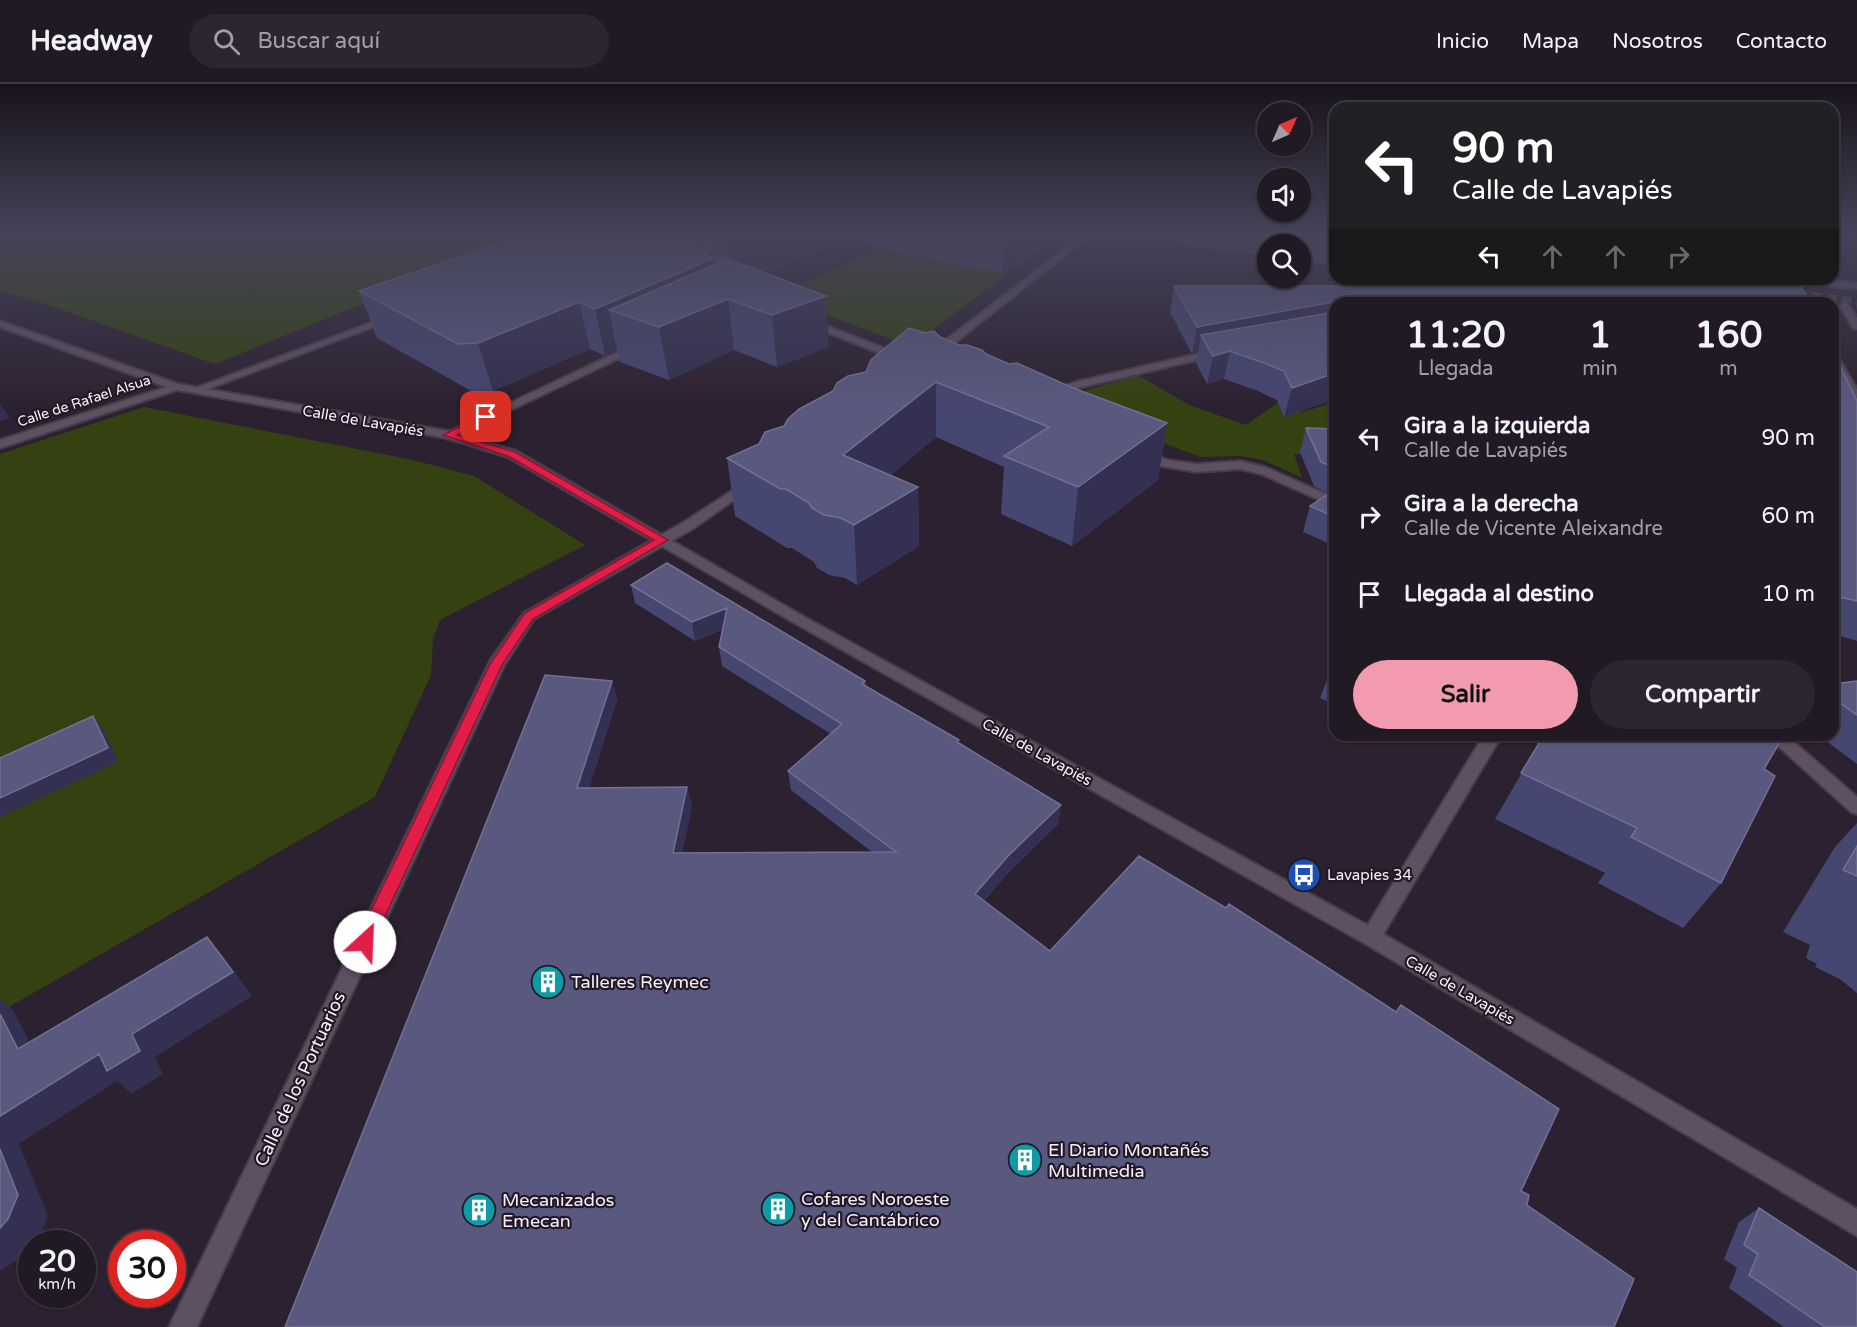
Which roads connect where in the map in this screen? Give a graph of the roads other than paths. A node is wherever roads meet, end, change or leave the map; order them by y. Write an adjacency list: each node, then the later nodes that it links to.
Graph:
1 (1016, 290): 6 (street)
2 (1853, 290): 4 (street)
3 (1839, 306): 4 (street)
4 (1845, 306): 8 (street)
5 (402, 314): 13 (street)
6 (796, 317)
7 (0, 324): 12 (street, Calle de Lavapiés)
8 (1857, 326)
9 (649, 341): 16 (street)
10 (1230, 350): 14 (street)
11 (1839, 368): 15 (street)
12 (176, 387): 13 (street, Calle de Lavapiés); 17 (street, Calle de Rafael Alsua)
13 (196, 390): 16 (street, Calle de Lavapiés)
14 (1039, 398)
15 (1857, 399)
16 (448, 435): 21 (street, Calle de Lavapiés)
17 (0, 444)
18 (1133, 450): 20 (street)
19 (764, 473): 21 (street, Calle de los Portuarios)
20 (1329, 500)
21 (662, 540): 25 (street, Calle de Lavapiés); 27 (street, Calle de los Portuarios)
22 (1489, 741): 25 (street)
23 (1785, 741): 24 (street)
24 (1857, 807)
25 (1371, 937): 26 (street, Calle de Lavapiés)
26 (1857, 1223)
27 (183, 1327)

